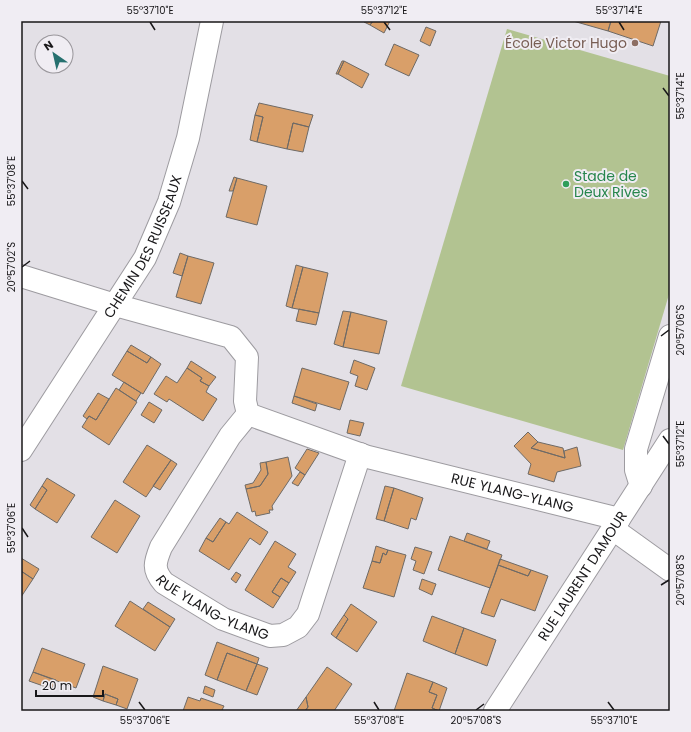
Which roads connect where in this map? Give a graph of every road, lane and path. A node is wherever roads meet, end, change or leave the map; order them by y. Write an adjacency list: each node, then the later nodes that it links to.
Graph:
1 (212, 21): 3 (street, CHEMIN DES RUISSEAUX)
2 (21, 276): 3 (street)
3 (115, 305): 5 (street); 7 (street, CHEMIN DES RUISSEAUX)
4 (670, 336): 9 (street)
5 (248, 414): 8 (street, RUE YLANG-YLANG); 8 (street, RUE YLANG-YLANG)
6 (670, 440): 9 (street, RUE LAURENT DAMOUR)
7 (21, 450)
8 (360, 454): 10 (street, RUE YLANG-YLANG)
9 (640, 486): 10 (street, RUE LAURENT DAMOUR)
10 (616, 524): 11 (street); 12 (street, RUE LAURENT DAMOUR)
11 (670, 570)
12 (496, 711)

